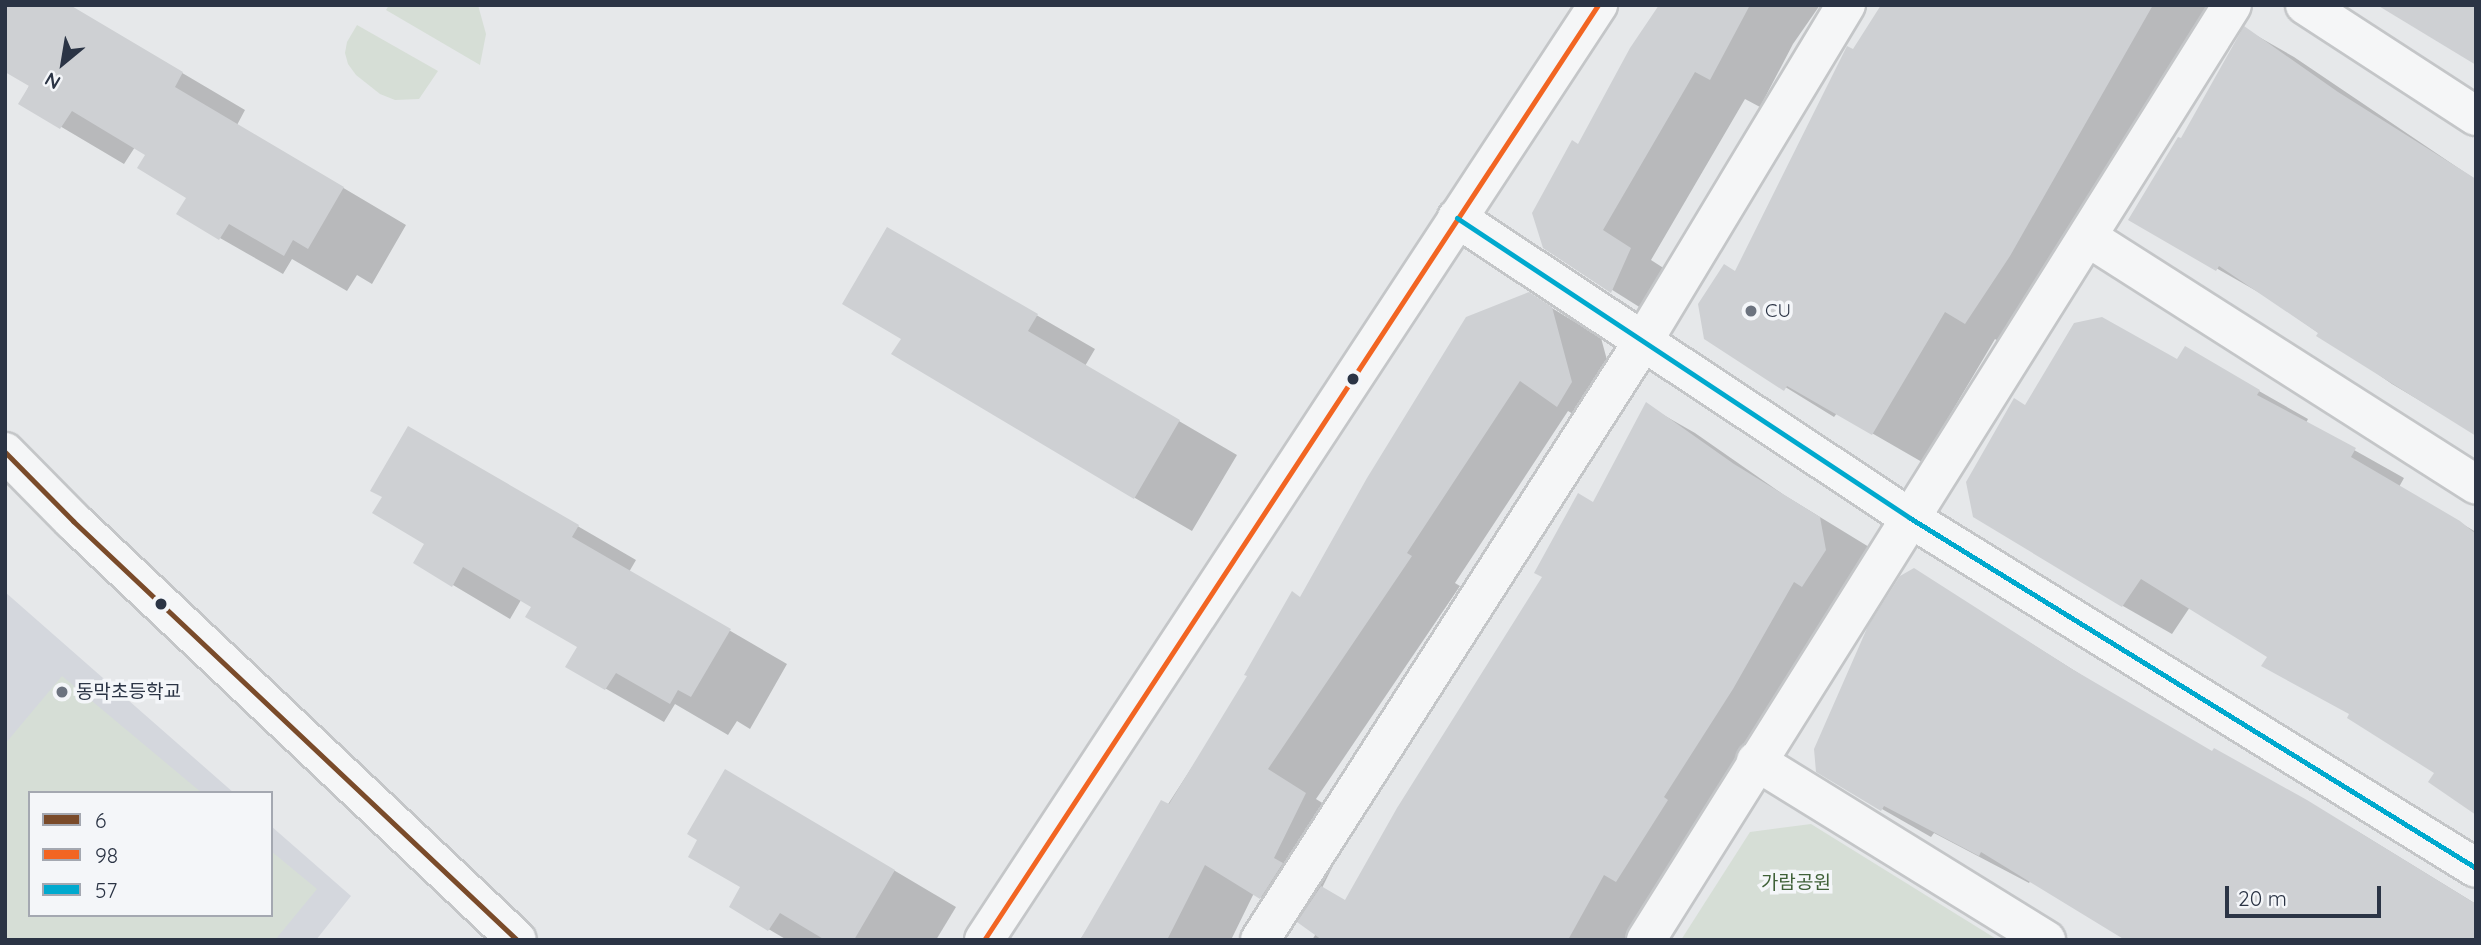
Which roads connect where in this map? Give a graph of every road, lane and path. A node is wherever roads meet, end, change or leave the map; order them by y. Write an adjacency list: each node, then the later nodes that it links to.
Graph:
1 (1598, 5): 6 (street)
2 (1846, 5): 8 (street)
3 (2232, 5): 7 (street)
4 (2305, 5): 5 (street)
5 (2476, 116)
6 (1457, 218): 8 (street); 15 (street)
7 (2089, 238): 10 (street); 11 (street)
8 (1642, 344): 11 (street); 16 (street)
9 (5, 452): 14 (street)
10 (2476, 485)
11 (1910, 518): 12 (street); 13 (street)
12 (1756, 761): 17 (street); 18 (street)
13 (2476, 868)
14 (517, 940)
15 (984, 940)
16 (1260, 940)
17 (1646, 940)
18 (2046, 940)

